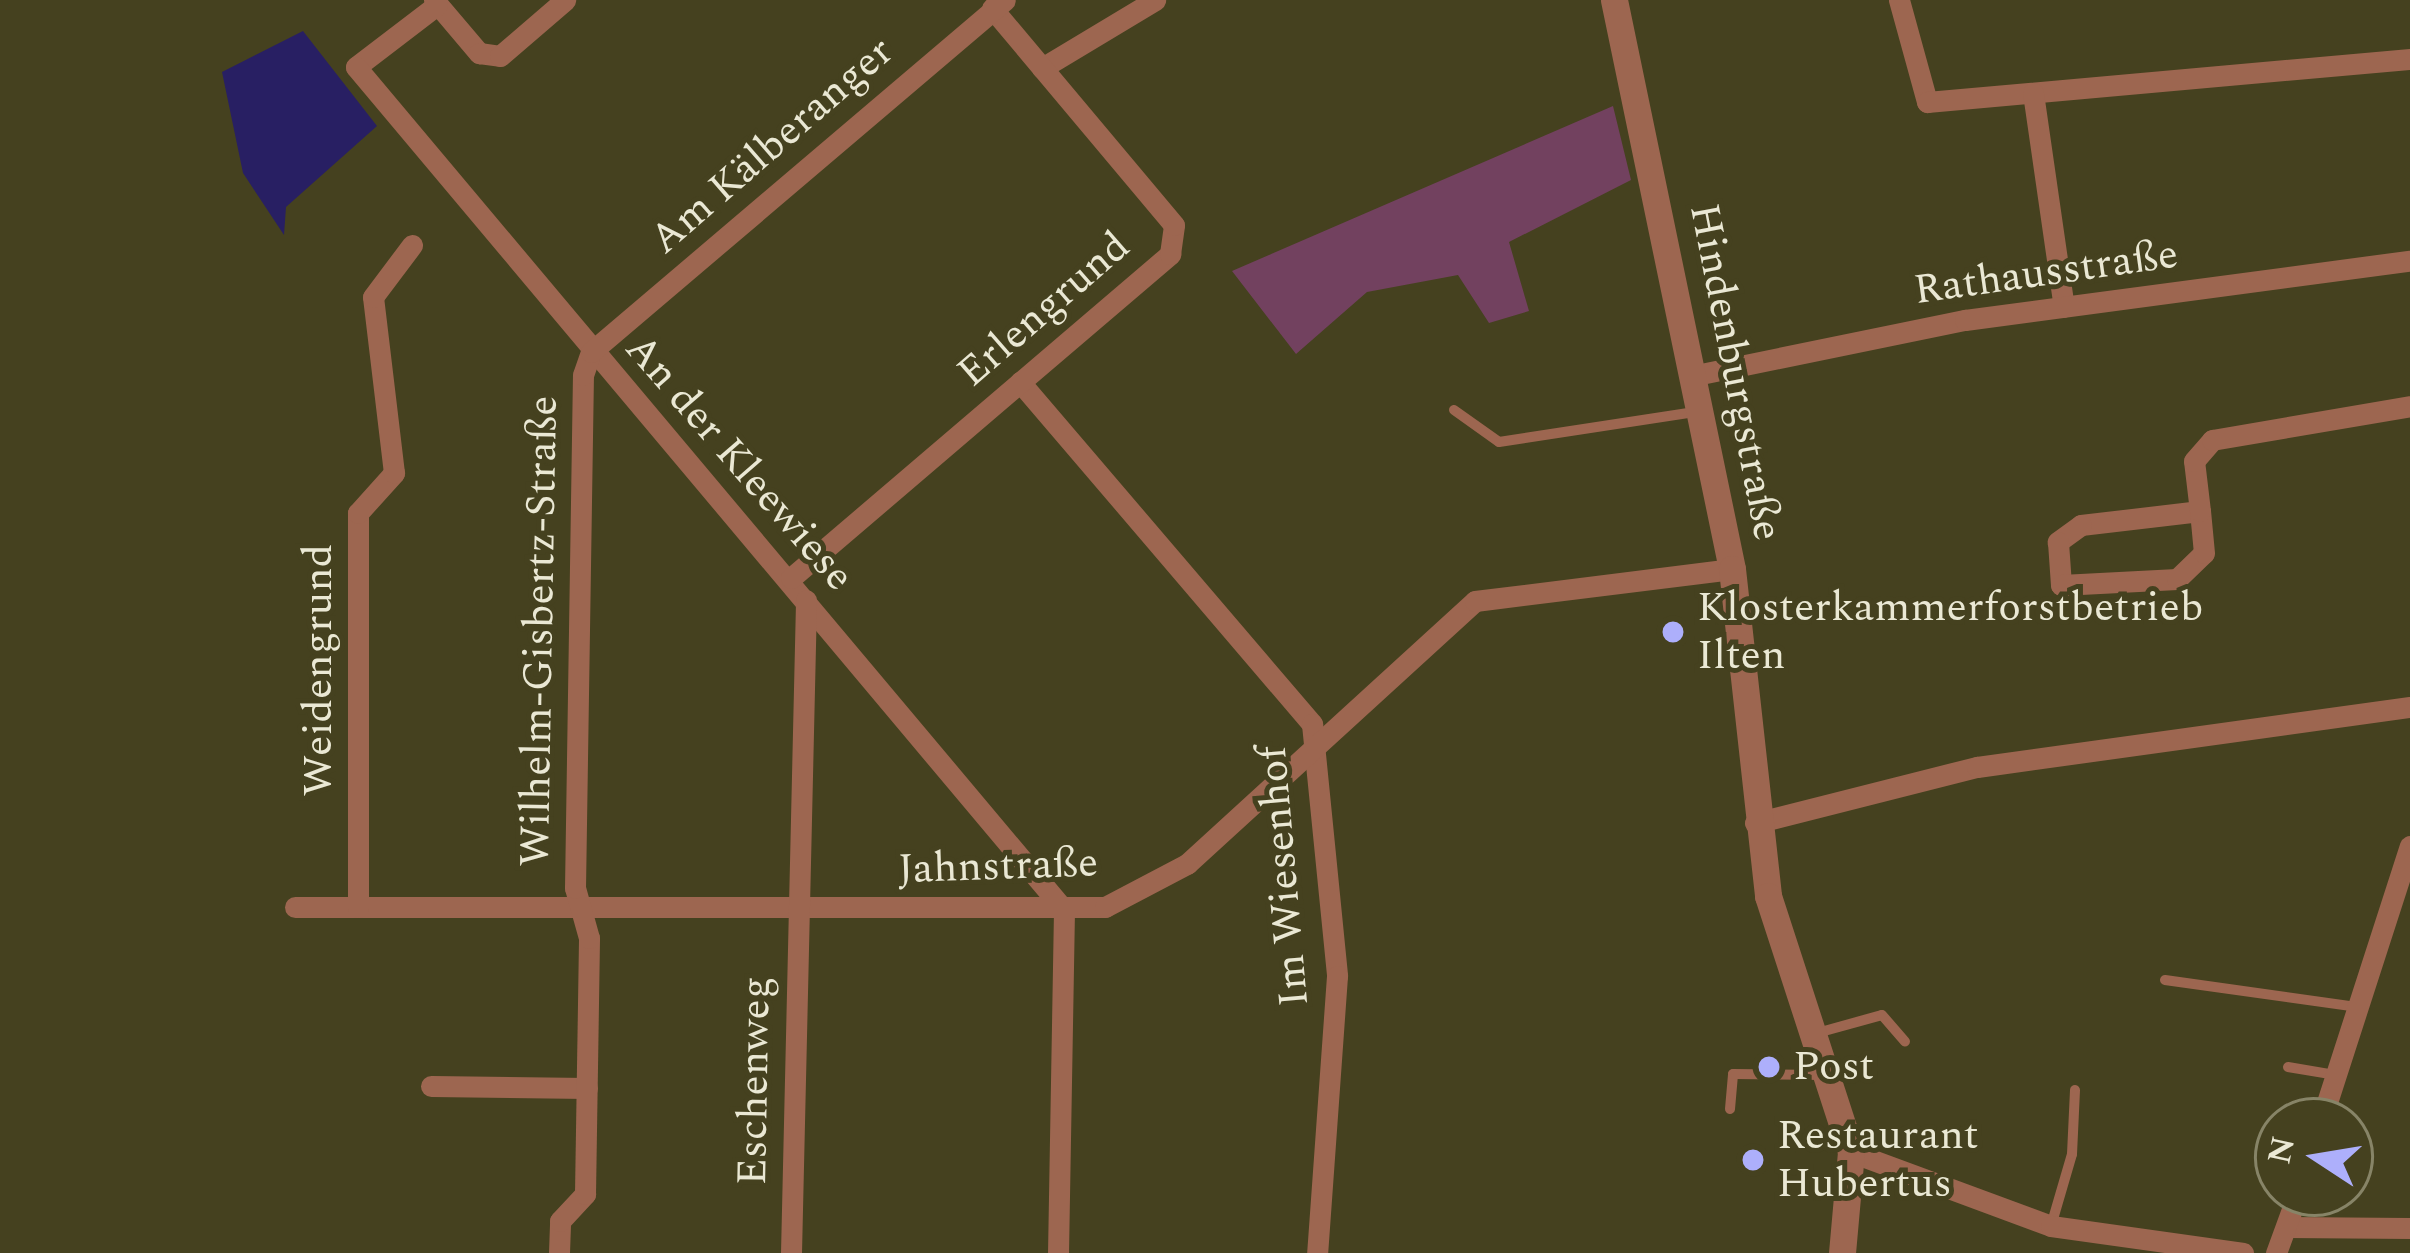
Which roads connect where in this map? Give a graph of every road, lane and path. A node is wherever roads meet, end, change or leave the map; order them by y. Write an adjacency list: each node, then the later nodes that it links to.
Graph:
1 (565, 0): 5 (street)
2 (1155, 0): 8 (street)
3 (1614, 0): 14 (street, Hindenburgstraße)
4 (1900, 0): 9 (street)
5 (435, 2): 13 (street, An der Kleewiese)
6 (998, 4): 8 (street, Erlengrund); 13 (street, Am Kälberanger)
7 (2410, 59): 9 (street)
8 (1042, 68): 15 (street, Erlengrund)
9 (2033, 93): 12 (street)
10 (412, 245): 28 (street, Weidengrund)
11 (2410, 261): 12 (street, Rathausstraße)
12 (2064, 308): 14 (street, Rathausstraße)
13 (591, 352): 21 (street, An der Kleewiese); 30 (street, Wilhelm-Gisbertz-Straße)
14 (1696, 375): 18 (street, Hindenburgstraße)
15 (1020, 382): 21 (street, Erlengrund); 24 (street, Im Wiesenhof)
16 (2410, 406): 19 (street)
17 (1454, 410): 18 (lane)
18 (1703, 411): 20 (street, Hindenburgstraße)
19 (2200, 511): 19 (street)
20 (1732, 569): 24 (street, Jahnstraße); 25 (street, Hindenburgstraße)
21 (791, 578): 22 (street, An der Kleewiese)
22 (806, 600): 29 (street, An der Kleewiese); 31 (street, Eschenweg)
23 (2410, 707): 25 (street)
24 (1312, 742): 29 (street, Jahnstraße); 52 (street, Im Wiesenhof)
25 (1755, 823): 34 (street, Hindenburgstraße)
26 (2410, 846): 33 (street)
27 (295, 907): 28 (street, Jahnstraße)
28 (358, 908): 30 (street, Jahnstraße)
29 (1064, 910): 31 (street, Jahnstraße); 51 (street)
30 (581, 911): 31 (street, Jahnstraße); 40 (street, Wilhelm-Gisbertz-Straße)
31 (798, 911): 50 (street, Eschenweg)
32 (2165, 980): 33 (lane)
33 (2358, 1007): 38 (street)
34 (1817, 1033): 35 (lane); 37 (street, Hindenburgstraße)
35 (1905, 1041)
36 (2288, 1067): 38 (lane)
37 (1832, 1075): 43 (lane); 44 (street, Hindenburgstraße)
38 (2336, 1075): 42 (street)
39 (430, 1086): 40 (street)
40 (586, 1088): 49 (street, Wilhelm-Gisbertz-Straße)
41 (2075, 1090): 46 (lane)
42 (2329, 1097)
43 (1730, 1109)
44 (1851, 1153): 46 (street); 53 (street, Hindenburgstraße)
45 (2290, 1217): 47 (street)
46 (2051, 1226): 54 (street)
47 (2287, 1227): 48 (street); 55 (street)
48 (2410, 1228)
49 (559, 1253)
50 (791, 1253)
51 (1058, 1253)
52 (1317, 1253)
53 (1842, 1253)
54 (2243, 1253)
55 (2276, 1253)

